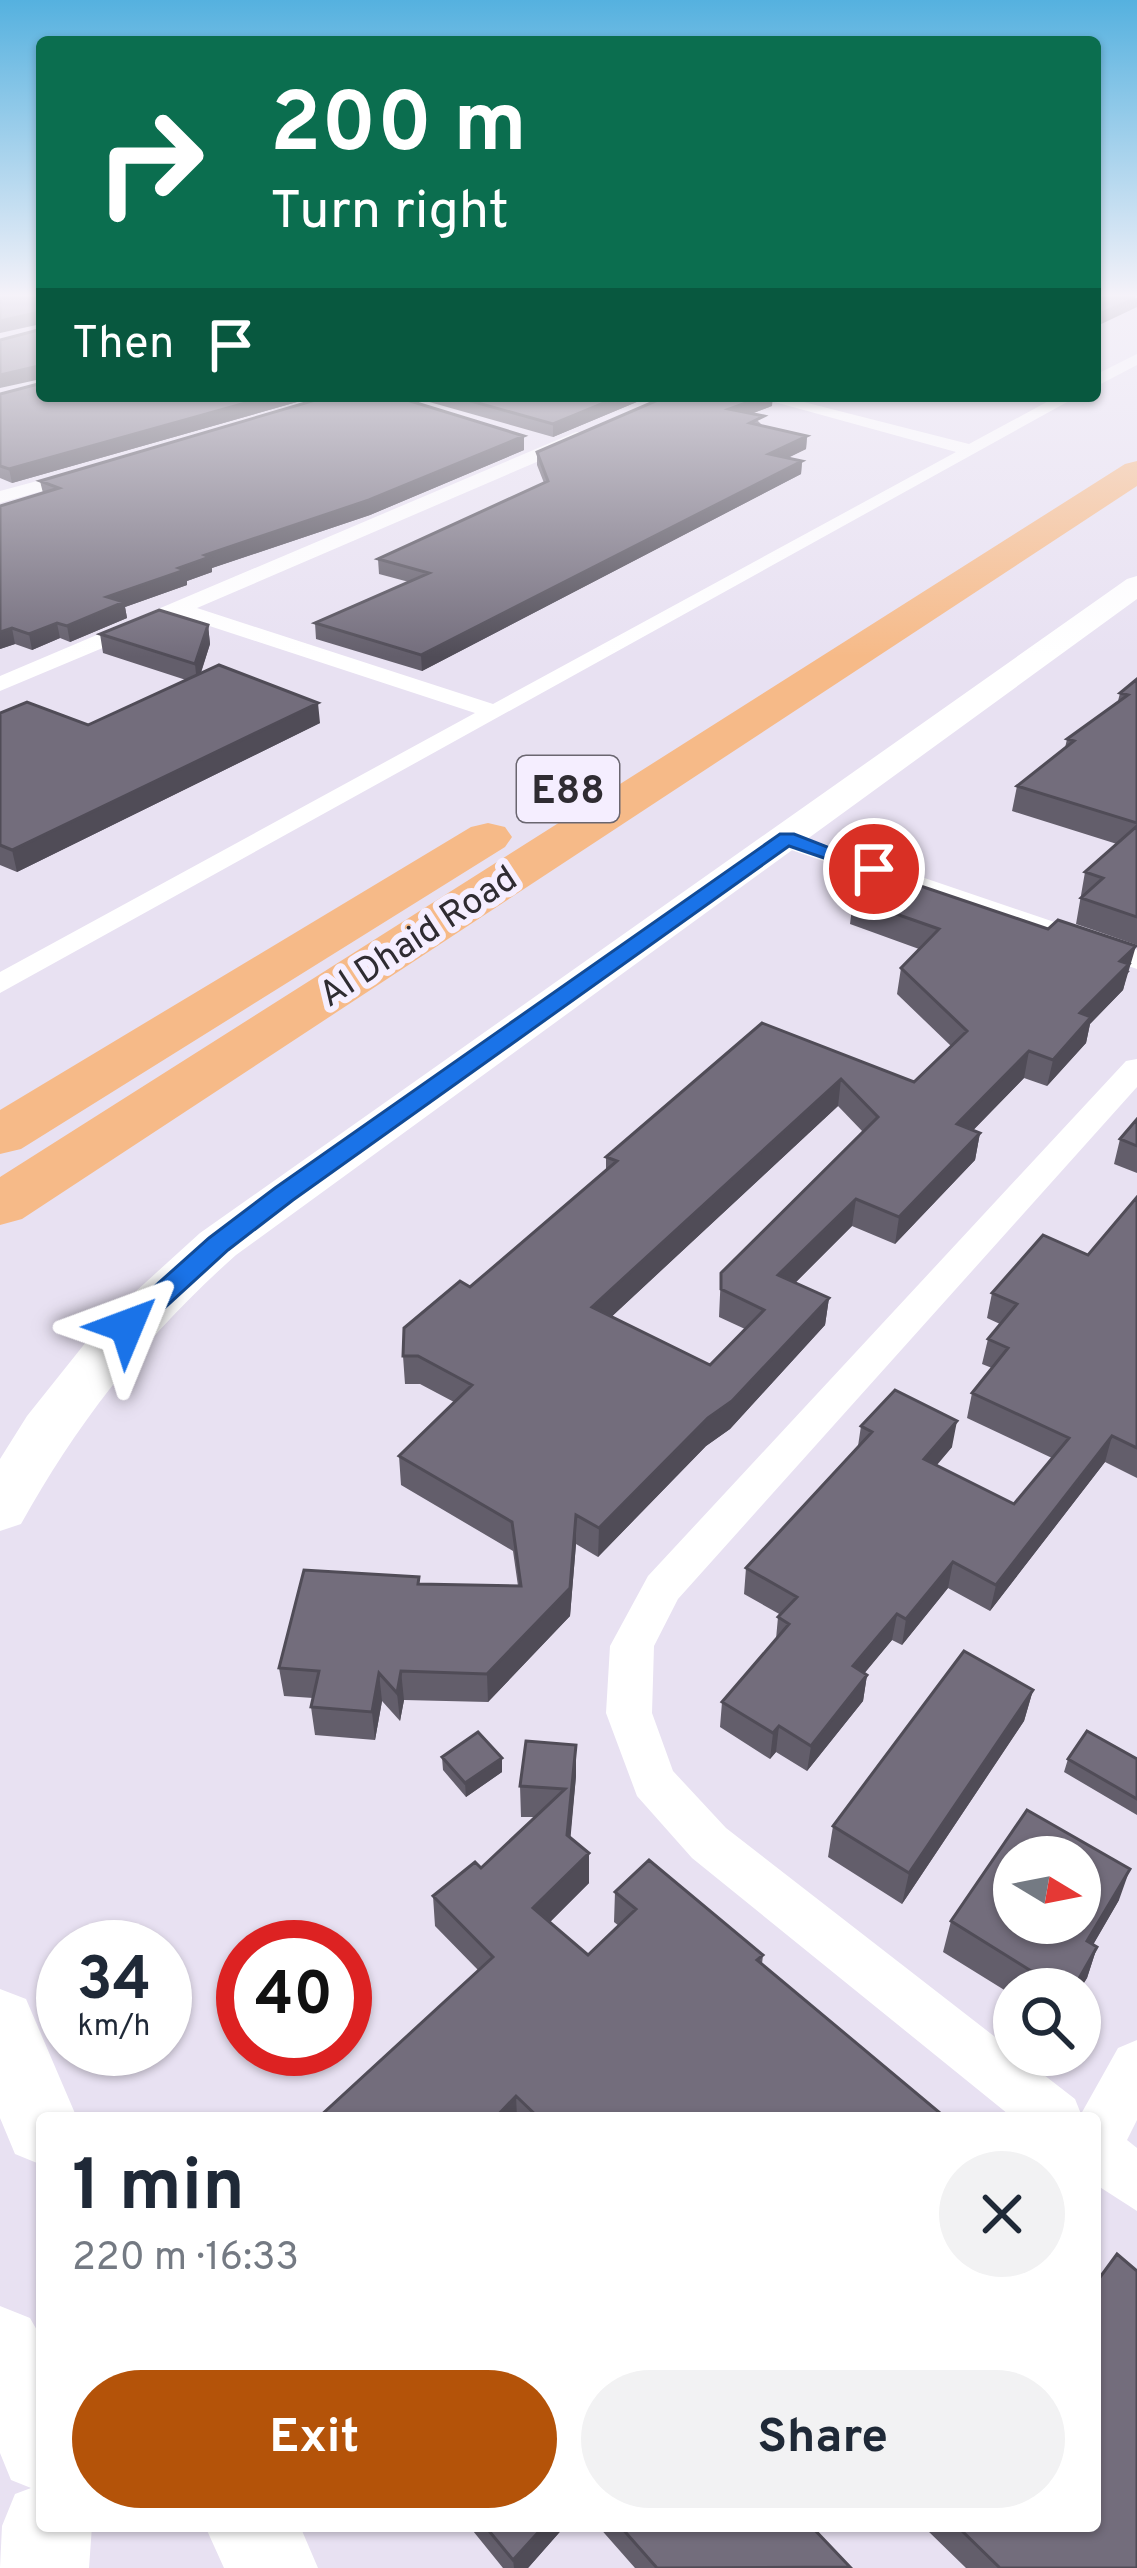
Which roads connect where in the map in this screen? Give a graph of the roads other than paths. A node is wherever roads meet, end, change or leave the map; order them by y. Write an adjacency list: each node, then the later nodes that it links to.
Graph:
1 (845, 418): 7 (street)
2 (1030, 418): 7 (street)
3 (594, 431): 6 (street)
4 (531, 442): 6 (street)
5 (1137, 443): 19 (highway, Al Dhaid Road / E88)
6 (553, 448): 12 (street)
7 (970, 450): 14 (street)
8 (110, 466): 10 (street)
9 (1137, 471): 18 (highway, Al Dhaid Road / E88)
10 (0, 497)
11 (1137, 584): 15 (street)
12 (177, 608): 13 (street); 14 (street)
13 (0, 684)
14 (494, 712): 17 (street)
15 (787, 838): 16 (street); 25 (street)
16 (1137, 960)
17 (0, 985)
18 (275, 1027): 23 (highway, Al Dhaid Road / E88); 24 (highway)
19 (135, 1052): 21 (highway); 22 (highway, Al Dhaid Road / E88)
20 (1137, 1067): 29 (street)
21 (0, 1121)
22 (0, 1136)
23 (0, 1205)
24 (0, 1236)
25 (0, 1509)
26 (0, 2024): 28 (street)
27 (1137, 2066): 30 (street)
28 (36, 2112)
29 (1048, 2112)
30 (1101, 2135)
31 (1101, 2152): 32 (street)
32 (1137, 2183)
33 (0, 2348): 34 (street)
34 (36, 2433)
35 (47, 2532): 37 (street)
36 (253, 2532): 38 (street)
37 (44, 2568)
38 (273, 2568)

